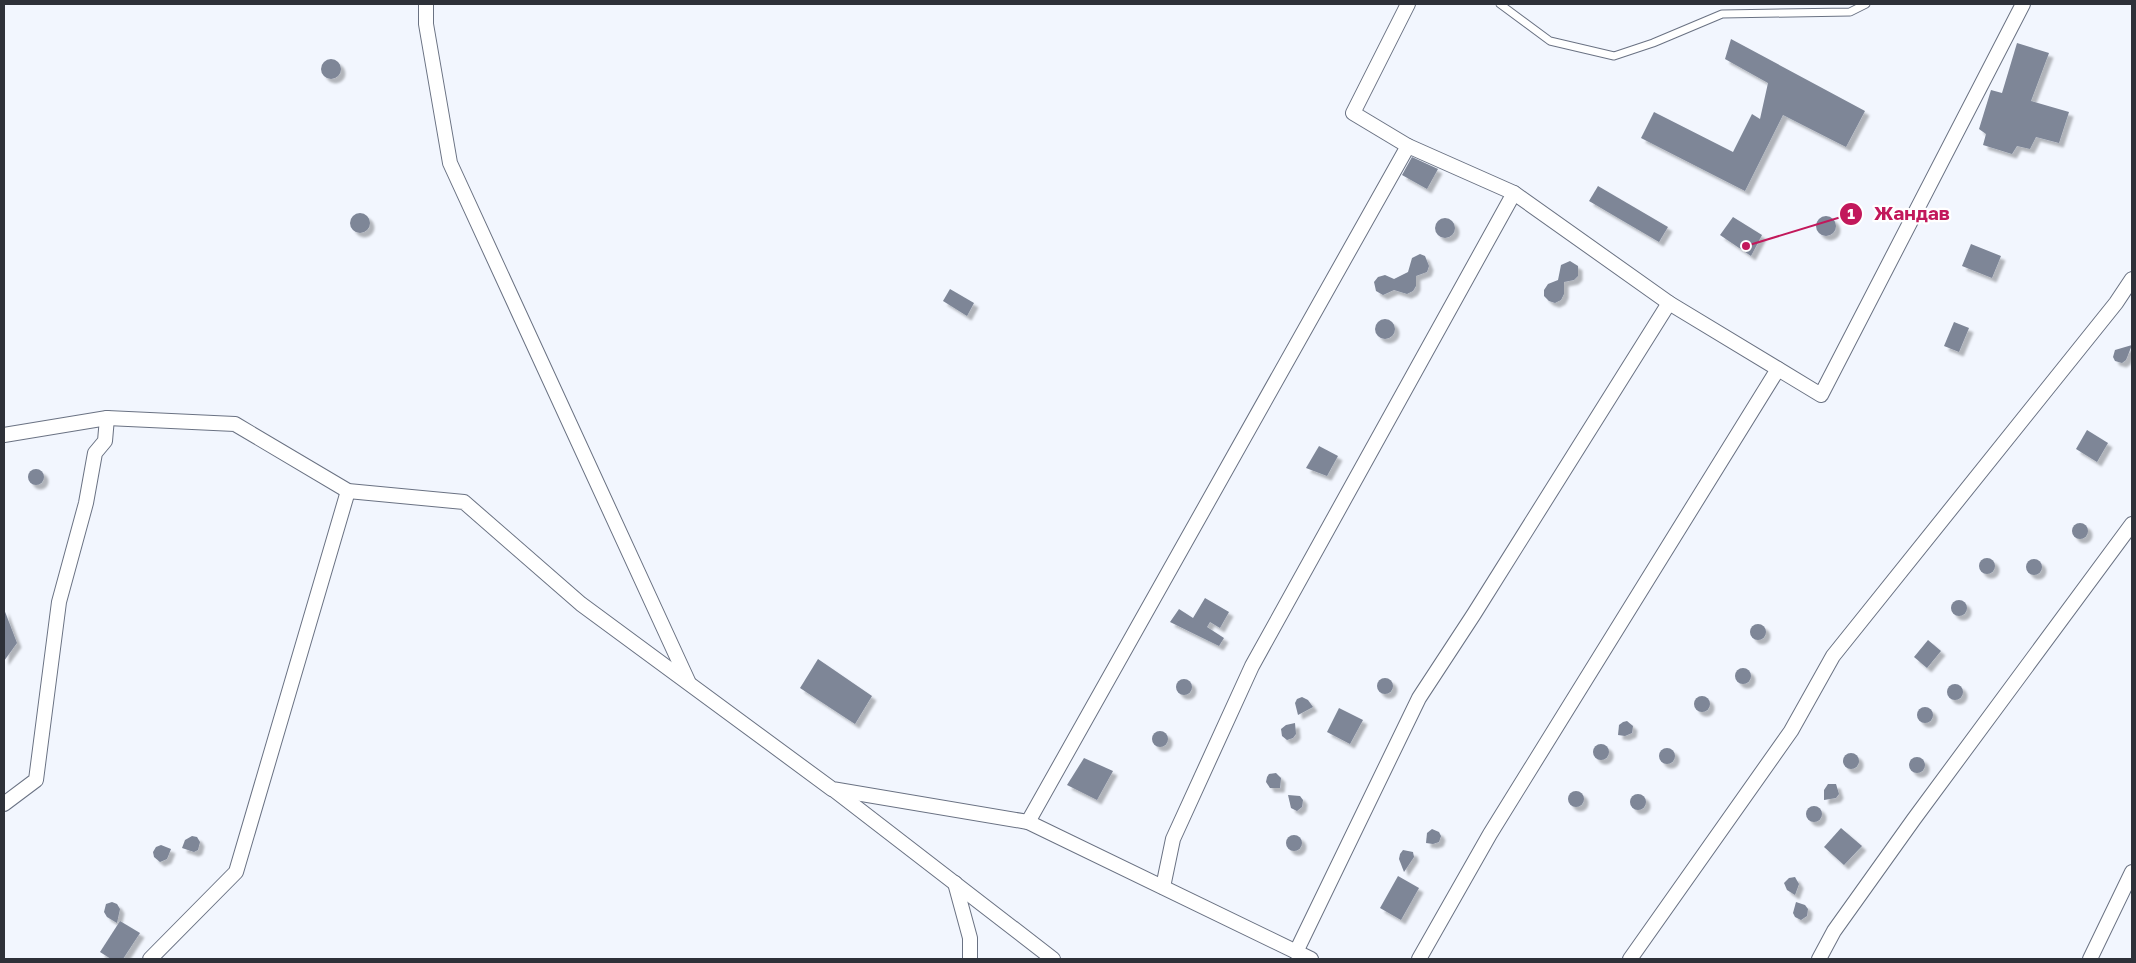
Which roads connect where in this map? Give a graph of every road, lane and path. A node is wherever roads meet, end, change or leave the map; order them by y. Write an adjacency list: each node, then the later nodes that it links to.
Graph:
1 (426, 4): 15 (street)
2 (1408, 4): 6 (street)
3 (1500, 4): 4 (lane)
4 (1866, 4)
5 (2023, 4): 10 (street)
6 (1408, 146): 7 (street); 18 (street)
7 (1514, 193): 9 (street); 21 (street)
8 (2132, 279): 28 (street)
9 (1669, 303): 10 (street); 22 (street)
10 (1778, 369): 27 (street)
11 (107, 418): 12 (street); 13 (street); 17 (street)
12 (4, 435)
13 (348, 491): 15 (street); 23 (street)
14 (2132, 524): 29 (street)
15 (690, 684): 16 (street)
16 (832, 789): 18 (street); 20 (street)
17 (4, 804)
18 (1028, 822): 21 (street)
19 (2132, 872): 30 (street)
20 (955, 883): 24 (street); 25 (street)
21 (1163, 887): 22 (street)
22 (1296, 952): 26 (street)
23 (150, 959)
24 (970, 959)
25 (1053, 959)
26 (1311, 959)
27 (1419, 959)
28 (1630, 959)
29 (1819, 959)
30 (2090, 959)

